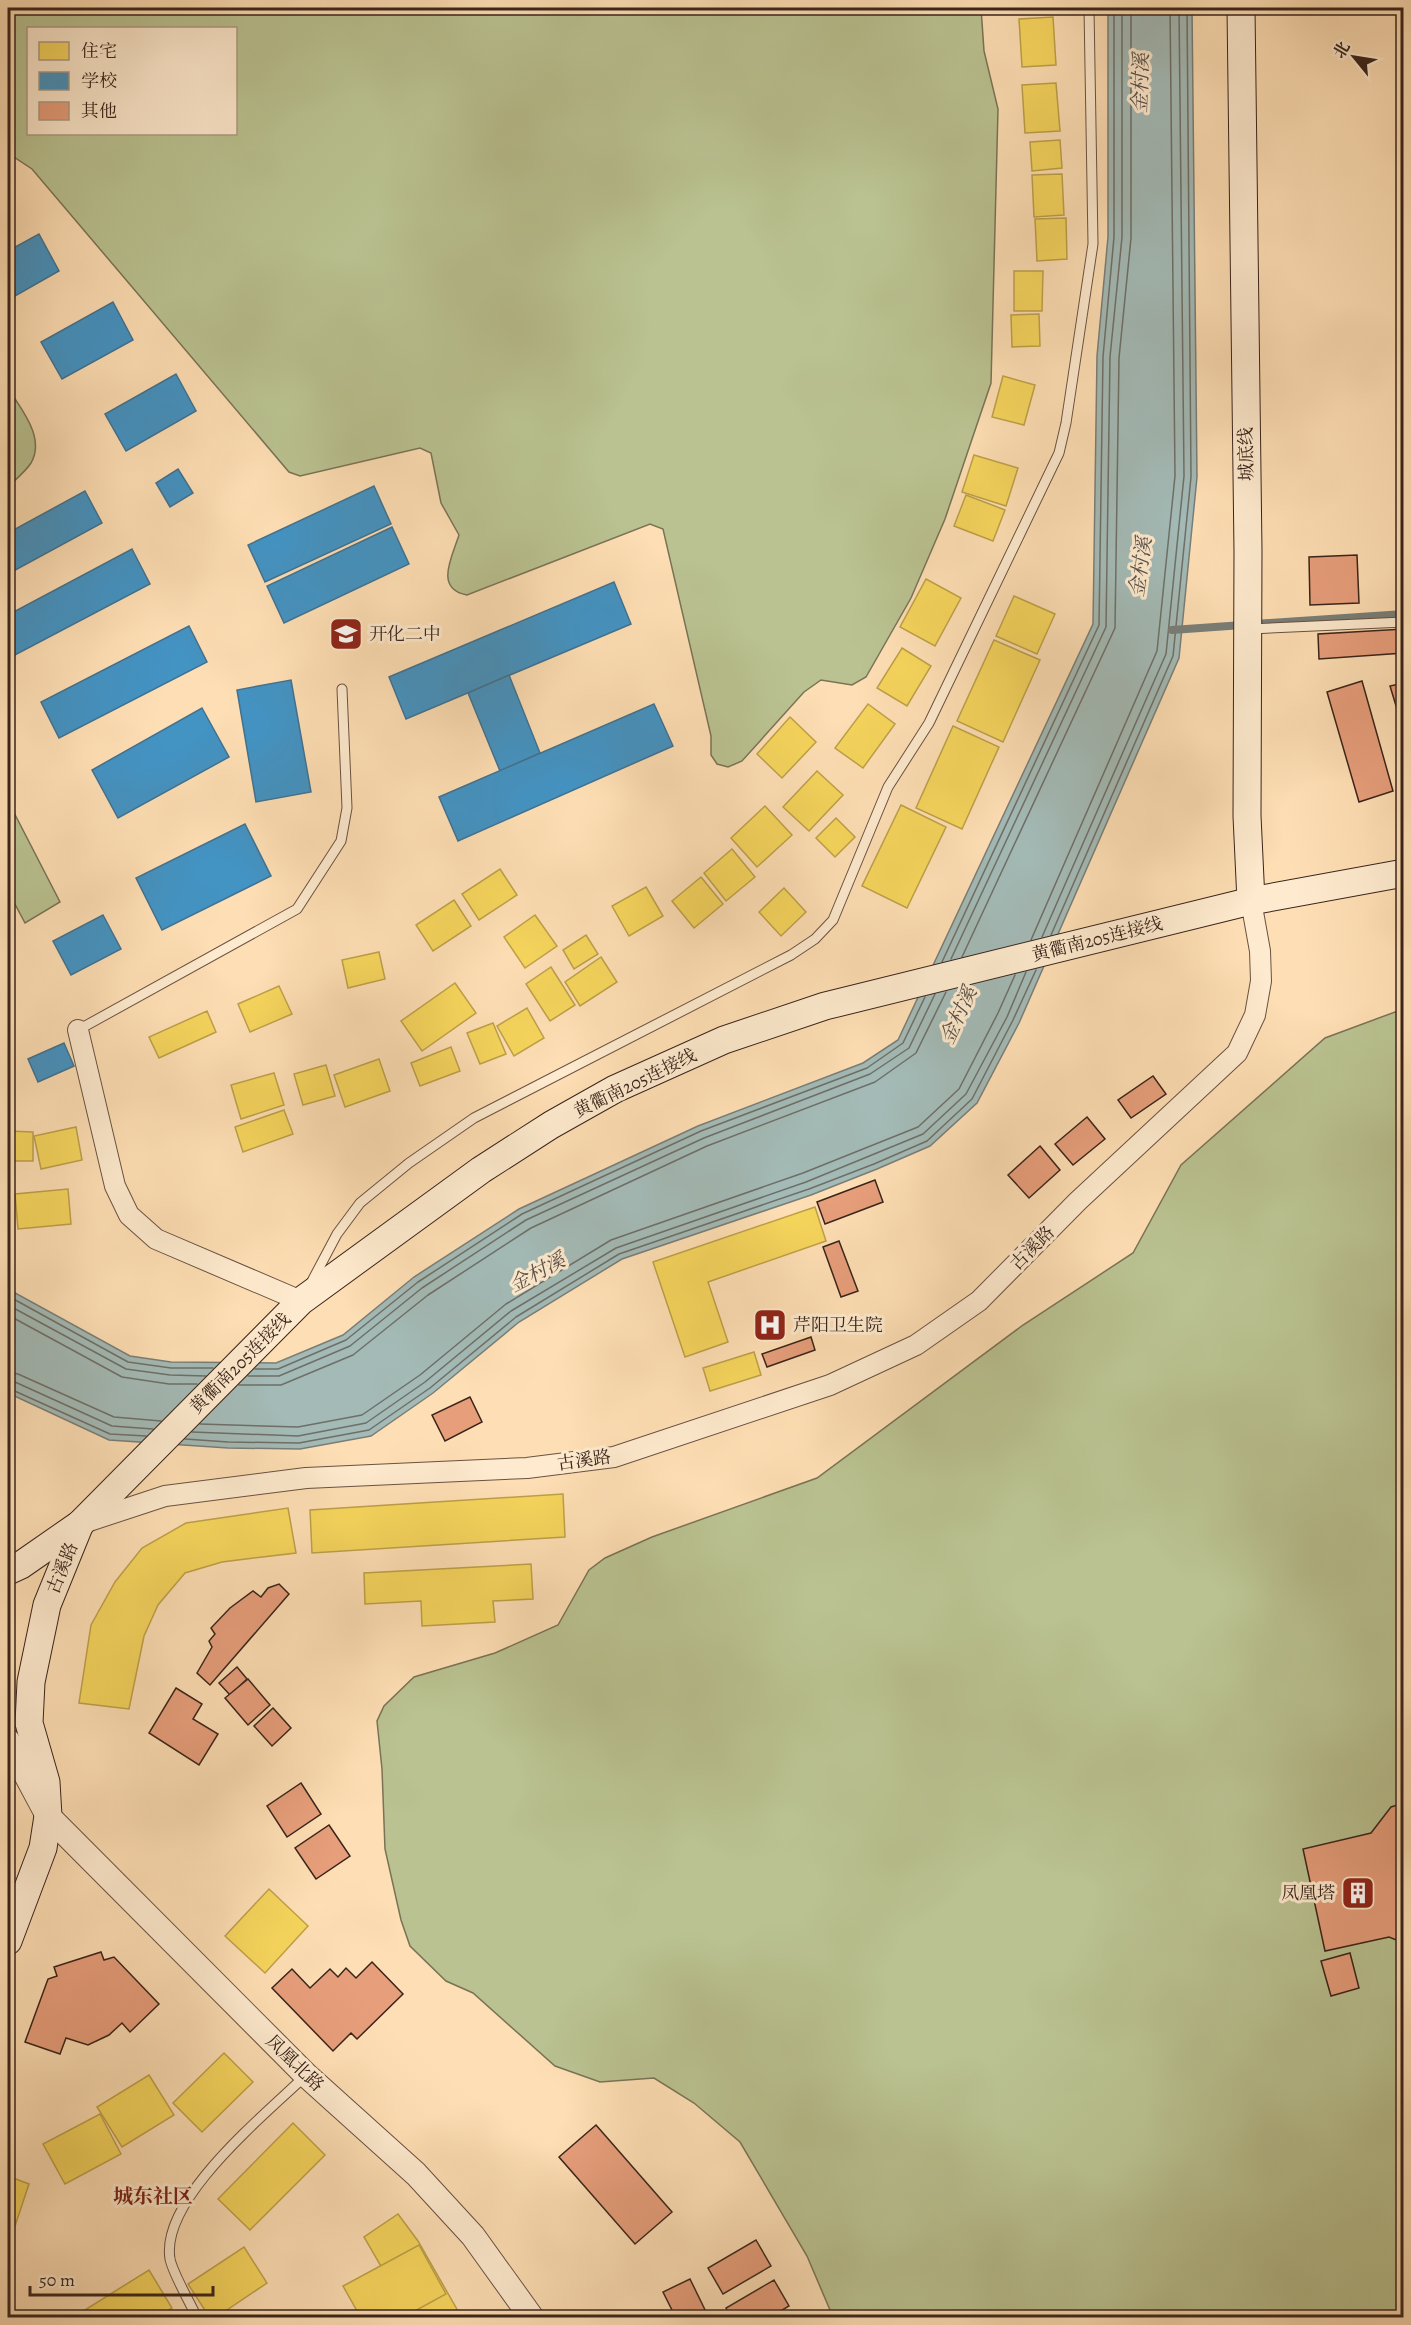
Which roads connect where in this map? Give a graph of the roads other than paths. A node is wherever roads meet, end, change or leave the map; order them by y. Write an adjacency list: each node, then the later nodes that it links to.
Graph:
1 (1089, 8): 9 (lane)
2 (1240, 8): 4 (main road, 城底线)
3 (1404, 621): 4 (lane)
4 (1247, 629): 7 (main road, 城底线)
5 (342, 689): 8 (lane)
6 (1404, 873): 7 (main road, 黄衢南205连接线)
7 (1251, 901): 9 (main road, 黄衢南205连接线); 10 (street, 古溪路)
8 (78, 1030): 9 (street)
9 (301, 1301): 10 (main road, 黄衢南205连接线)
10 (80, 1524): 11 (main road, 黄衢南205连接线); 13 (main road, 古溪路)
11 (8, 1571)
12 (8, 1741): 13 (street, 凤凰北路)
13 (48, 1816): 14 (main road, 古溪路); 15 (street, 凤凰北路)
14 (8, 1941)
15 (306, 2075): 16 (lane); 17 (street, 凤凰北路)
16 (197, 2318)
17 (532, 2318)

